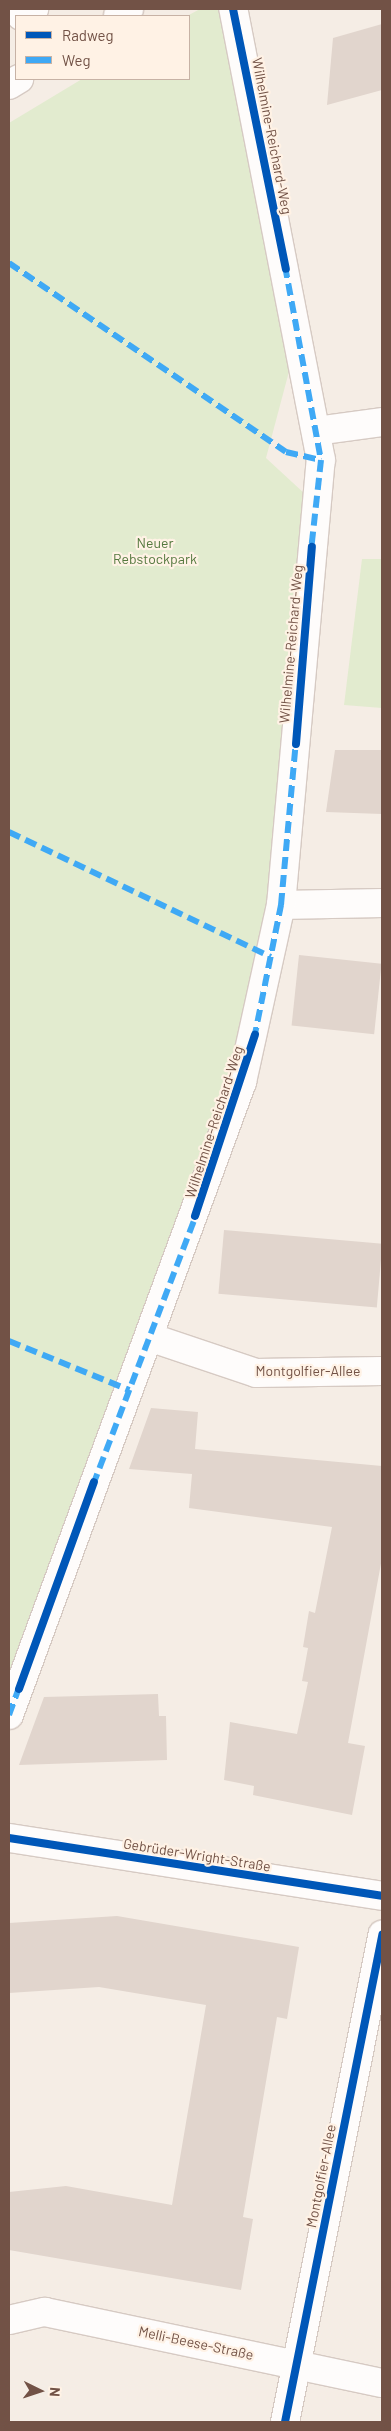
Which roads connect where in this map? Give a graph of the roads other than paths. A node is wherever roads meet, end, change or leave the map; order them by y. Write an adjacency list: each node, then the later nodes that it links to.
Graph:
1 (34, 9): 3 (street)
2 (233, 9): 5 (street, Wilhelmine-Reichard-Weg)
3 (23, 15)
4 (382, 422): 5 (street)
5 (316, 431): 7 (street, Wilhelmine-Reichard-Weg)
6 (382, 903): 7 (street)
7 (281, 905): 8 (street, Wilhelmine-Reichard-Weg)
8 (149, 1337): 9 (street, Montgolfier-Allee); 10 (street, Wilhelmine-Reichard-Weg)
9 (382, 1372)
10 (9, 1715)
11 (9, 1838): 12 (street, Gebrüder-Wright-Straße)
12 (382, 1896)
13 (382, 1935): 15 (street, Montgolfier-Allee)
14 (9, 2320): 15 (street, Melli-Beese-Straße)
15 (296, 2365): 16 (street, Melli-Beese-Straße); 17 (street, Montgolfier-Allee)
16 (382, 2384)
17 (285, 2422)

